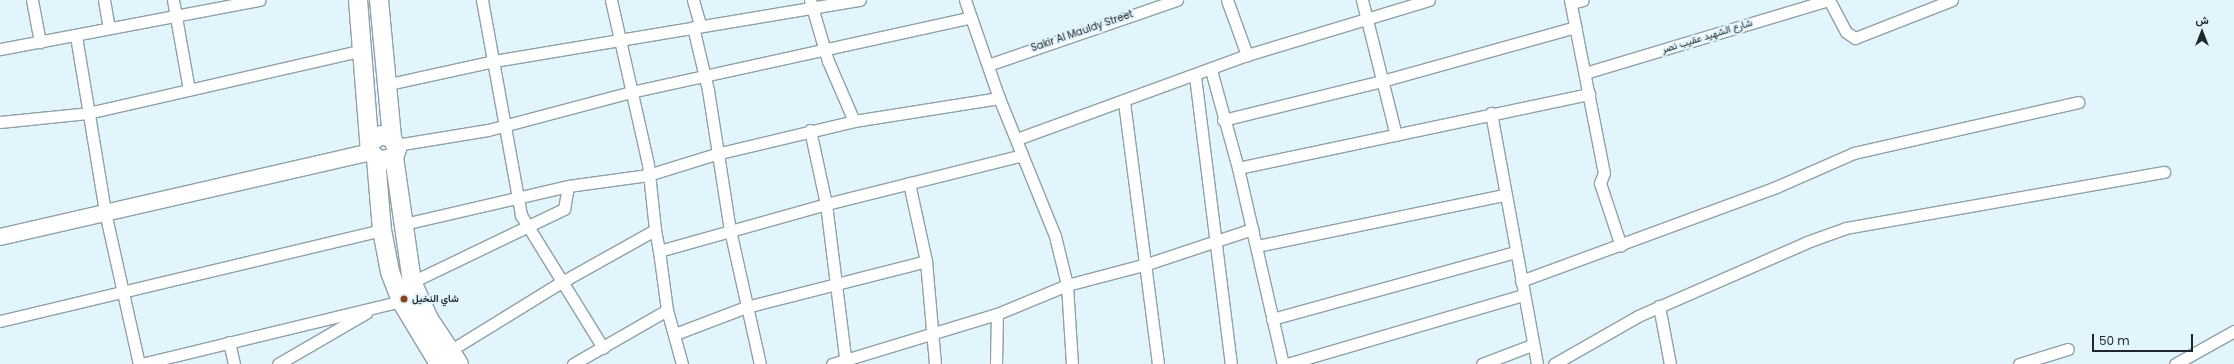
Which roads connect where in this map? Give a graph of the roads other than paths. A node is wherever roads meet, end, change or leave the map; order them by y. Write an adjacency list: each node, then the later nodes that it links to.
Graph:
1 (32, 0): 30 (street)
2 (104, 0): 27 (street)
3 (173, 0): 22 (street)
4 (259, 0): 22 (street)
5 (358, 0): 32 (main road)
6 (379, 0): 42 (main road)
7 (482, 0): 35 (street)
8 (611, 0): 29 (street)
9 (693, 0): 25 (street)
10 (860, 0): 20 (street)
11 (965, 0): 23 (street)
12 (1177, 0): 21 (street, Sakir Al Mauldy Street)
13 (1227, 0): 34 (street)
14 (1362, 0): 24 (street)
15 (1429, 0): 24 (street)
16 (1583, 0): 19 (street)
17 (1829, 0): 18 (street); 38 (street, شارع الشهيد عقيب نصر)
18 (1952, 0)
19 (1571, 2): 26 (street)
20 (811, 4): 25 (street); 33 (street)
21 (1147, 4): 36 (street, Sakir Al Mauldy Street)
22 (177, 16): 27 (street); 43 (street)
23 (971, 17): 33 (street); 36 (street)
24 (1368, 18): 34 (street); 41 (street)
25 (697, 26): 29 (street); 39 (street)
26 (1576, 27): 38 (street); 41 (street)
27 (109, 28): 28 (street)
28 (76, 36): 30 (street); 49 (street)
29 (620, 39): 35 (street); 44 (street)
30 (40, 42): 31 (street)
31 (0, 49)
32 (364, 50): 43 (street); 59 (main road)
33 (825, 50): 39 (street); 52 (street)
34 (1247, 55): 37 (street)
35 (494, 61): 42 (street); 54 (street)
36 (988, 65): 46 (street)
37 (1211, 70): 40 (street); 51 (street)
38 (1585, 73): 45 (street)
39 (705, 76): 44 (street); 60 (street)
40 (1195, 76): 47 (street); 78 (street)
41 (1382, 81): 51 (street); 56 (street)
42 (389, 84): 58 (main road)
43 (189, 90): 49 (street)
44 (631, 92): 54 (street); 64 (street)
45 (1589, 94): 50 (street); 80 (street)
46 (999, 98): 52 (street); 57 (street)
47 (1124, 102): 57 (street); 84 (street)
48 (2078, 102): 80 (street)
49 (88, 113): 53 (street); 70 (street)
50 (1491, 113): 56 (street); 67 (street)
51 (1223, 120): 62 (street)
52 (854, 121): 55 (street)
53 (0, 122)
54 (503, 126): 58 (street); 68 (street)
55 (810, 130): 60 (street); 69 (street)
56 (1396, 135): 62 (street)
57 (1017, 139): 61 (street)
58 (394, 146): 59 (main road); 59 (main road); 71 (main road)
59 (372, 151): 70 (street); 74 (main road)
60 (716, 154): 64 (street); 76 (street)
61 (1022, 155): 65 (street); 89 (street)
62 (1238, 168): 73 (street)
63 (2164, 172): 94 (street)
64 (648, 175): 66 (street); 75 (street)
65 (909, 183): 69 (street); 83 (street)
66 (568, 186): 68 (street); 72 (street)
67 (1504, 195): 79 (street); 82 (street)
68 (518, 198): 71 (street); 72 (street)
69 (826, 204): 76 (street); 88 (street)
70 (105, 212): 77 (street); 90 (street)
71 (404, 224): 86 (main road)
72 (524, 226): 86 (street); 87 (street)
73 (1252, 229): 78 (street); 79 (street)
74 (382, 230): 90 (street); 92 (main road)
75 (655, 230): 81 (street); 87 (street)
76 (730, 230): 81 (street); 95 (street)
77 (0, 237)
78 (1218, 242): 84 (street); 120 (street)
79 (1257, 246): 98 (street)
80 (1621, 246): 85 (street)
81 (659, 251): 96 (street)
82 (1515, 252): 85 (street); 98 (street)
83 (926, 262): 88 (street); 101 (street)
84 (1147, 264): 89 (street); 119 (street)
85 (1521, 281): 91 (street)
86 (412, 282): 107 (main road)
87 (560, 283): 105 (street); 107 (street)
88 (836, 284): 95 (street); 108 (street)
89 (1066, 285): 97 (street); 118 (street)
90 (122, 292): 99 (street); 109 (street)
91 (1523, 296): 104 (street); 122 (street)
92 (401, 301): 93 (street); 107 (main road)
93 (377, 306): 103 (street); 111 (street)
94 (1659, 306): 125 (street); 126 (street)
95 (746, 307): 102 (street); 114 (street)
96 (667, 310): 102 (street); 105 (street)
97 (997, 314): 101 (street); 117 (street)
98 (1272, 319): 121 (street)
99 (0, 321)
100 (2234, 331): 128 (street)
101 (932, 333): 108 (street); 116 (street)
102 (675, 334): 113 (street)
103 (229, 342): 109 (street); 110 (street)
104 (1532, 345): 123 (street); 124 (street)
105 (603, 348): 112 (street)
106 (2068, 348): 127 (street)
107 (442, 360)
108 (846, 362): 115 (street)
109 (140, 364)
110 (234, 364)
111 (278, 364)
112 (573, 364)
113 (682, 364)
114 (760, 364)
115 (832, 364)
116 (935, 364)
117 (996, 364)
118 (1072, 364)
119 (1158, 364)
120 (1231, 364)
121 (1283, 364)
122 (1287, 364)
123 (1482, 364)
124 (1537, 364)
125 (1554, 364)
126 (1670, 364)
127 (2019, 364)
128 (2175, 364)

